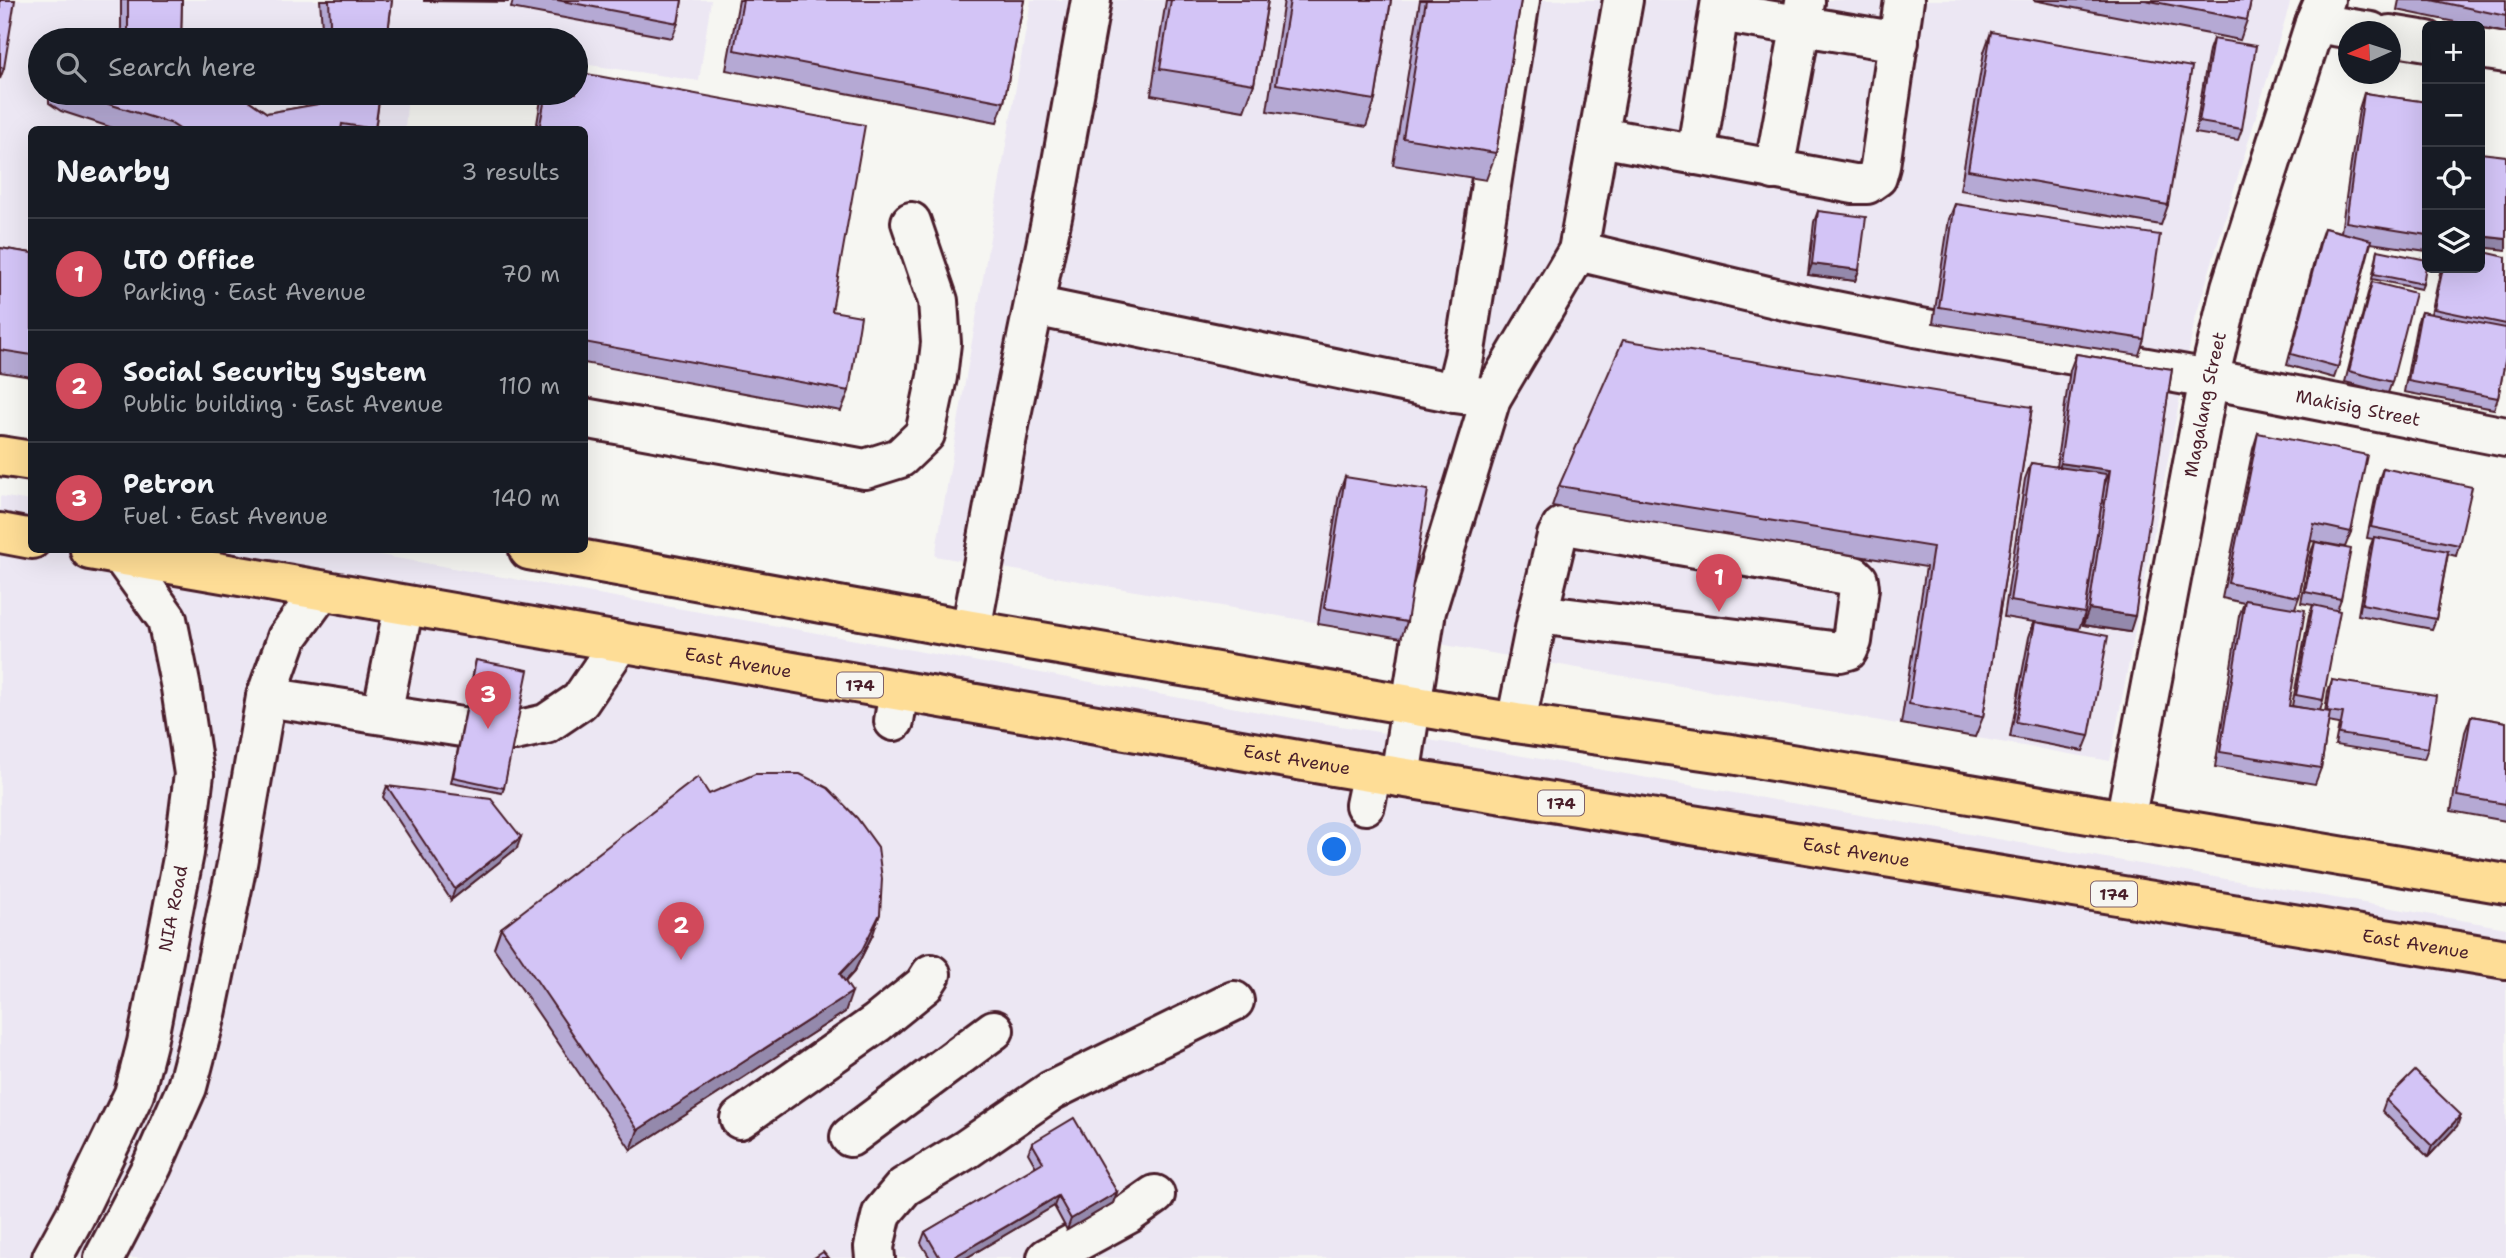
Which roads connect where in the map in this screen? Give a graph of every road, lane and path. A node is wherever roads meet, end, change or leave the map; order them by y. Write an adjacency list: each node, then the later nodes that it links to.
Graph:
1 (1091, 0): 19 (street)
2 (1520, 0): 21 (street)
3 (1623, 0): 14 (street)
4 (1904, 0): 11 (street)
5 (1721, 6): 7 (street); 15 (street)
6 (2320, 11): 8 (street); 20 (street, Magalang Street)
7 (1802, 13): 11 (street); 16 (street)
8 (2344, 21)
9 (2401, 37): 10 (street)
10 (2422, 40)
11 (1899, 42): 16 (street)
12 (2485, 50): 13 (street)
13 (2506, 53)
14 (1600, 137): 15 (street); 18 (street)
15 (1696, 155): 16 (street)
16 (1774, 170)
17 (911, 222): 22 (street)
18 (1578, 251): 20 (street, Makisig Street); 21 (street)
19 (1034, 306): 21 (street); 34 (street)
20 (2209, 379): 23 (street, Makisig Street); 43 (street, Magalang Street)
21 (1473, 395): 37 (street)
22 (588, 419)
23 (2506, 437)
24 (0, 456): 25 (main road)
25 (28, 460)
26 (0, 533): 27 (main road)
27 (28, 538)
28 (106, 553): 51 (street, NIA Road)
29 (111, 553): 31 (main road, East Avenue / 174)
30 (546, 553): 34 (main road)
31 (321, 591): 32 (main road, East Avenue / 174); 36 (street)
32 (404, 605): 35 (main road, East Avenue / 174); 38 (street)
33 (1538, 614): 33 (street); 39 (street)
34 (971, 630): 37 (main road)
35 (620, 642): 41 (street); 42 (main road, East Avenue / 174)
36 (266, 697): 38 (street); 52 (street)
37 (1411, 703): 39 (main road); 42 (street)
38 (382, 714): 40 (street)
39 (1516, 723): 43 (main road)
40 (462, 727)
41 (515, 731)
42 (1379, 784): 45 (main road, East Avenue / 174)
43 (2125, 821): 44 (main road)
44 (2506, 884)
45 (2506, 959)
46 (931, 974): 49 (street)
47 (1234, 1001): 56 (street)
48 (994, 1030): 50 (street)
49 (740, 1119)
50 (850, 1137)
51 (109, 1149): 52 (street); 54 (street, NIA Road)
52 (152, 1166): 55 (street)
53 (1155, 1195): 57 (street)
54 (52, 1258)
55 (104, 1258)
56 (875, 1258)
57 (1047, 1258)

